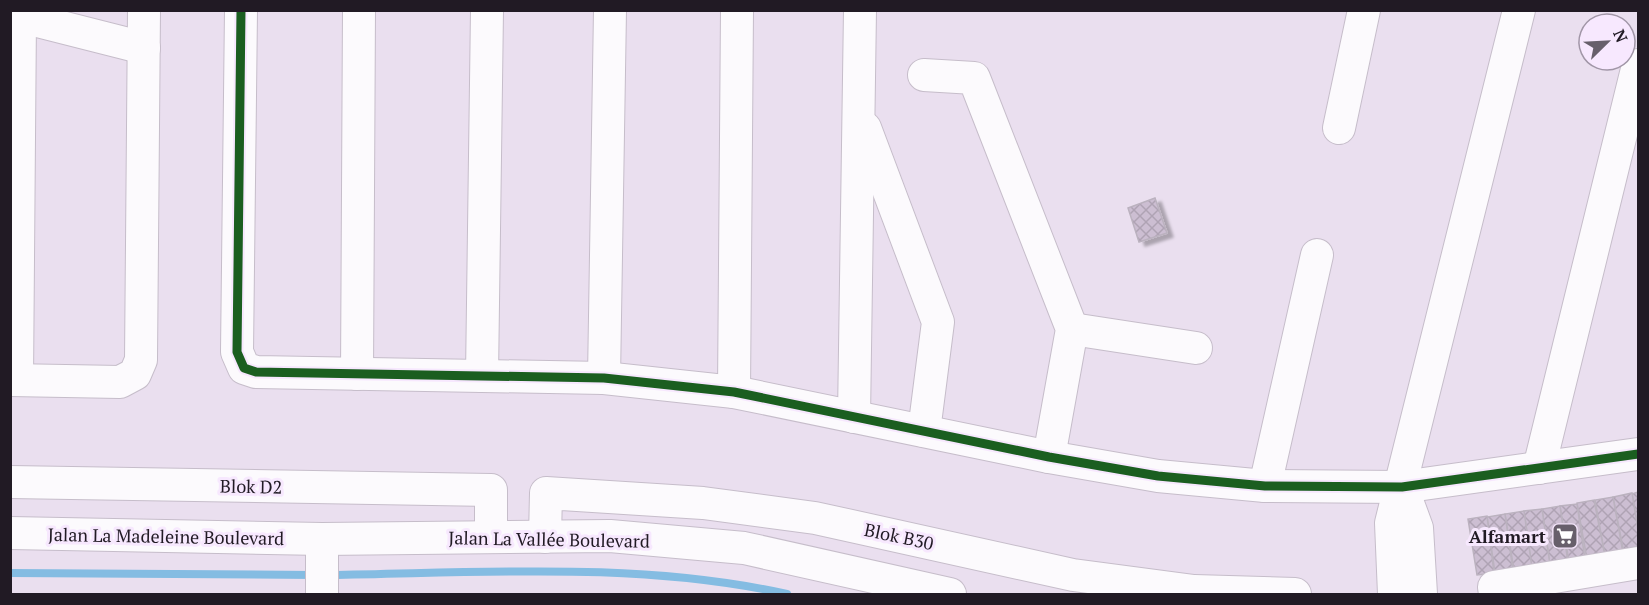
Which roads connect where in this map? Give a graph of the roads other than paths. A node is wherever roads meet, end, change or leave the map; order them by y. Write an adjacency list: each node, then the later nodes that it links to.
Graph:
1 (144, 10): 13 (street)
2 (241, 10): 21 (street)
3 (359, 10): 21 (street)
4 (487, 10): 22 (street)
5 (610, 10): 23 (street)
6 (737, 10): 25 (street)
7 (860, 10): 16 (street)
8 (1350, 10): 12 (street)
9 (1364, 10): 12 (street)
10 (1519, 10): 33 (street)
11 (15, 15): 13 (street); 24 (street)
12 (1358, 42): 17 (street)
13 (144, 48): 24 (street)
14 (1638, 65): 30 (street)
15 (924, 75): 19 (street)
16 (859, 111): 26 (street); 27 (street)
17 (1339, 128)
18 (1317, 255): 32 (street)
19 (1072, 329): 20 (street); 29 (street)
20 (1196, 348)
21 (357, 374): 22 (street)
22 (482, 376): 23 (street)
23 (604, 378): 25 (street)
24 (14, 380)
25 (734, 392): 26 (street)
26 (854, 417): 27 (street)
27 (924, 431): 29 (street)
28 (1638, 454): 30 (street)
29 (1049, 457): 32 (street)
30 (1539, 468): 33 (street)
31 (10, 482): 35 (street, Blok D2)
32 (1265, 486): 33 (street)
33 (1401, 487): 42 (street); 43 (street)
34 (10, 533): 37 (street, Jalan La Madeleine Boulevard)
35 (491, 537): 36 (street, Jalan La Vallée Boulevard); 37 (street, Jalan La Vallée Boulevard)
36 (545, 537): 40 (street, Jalan La Vallée Boulevard); 41 (street, Blok B30)
37 (322, 539): 39 (street)
38 (1638, 563): 44 (street)
39 (322, 594)
40 (950, 594)
41 (1295, 594)
42 (1394, 594)
43 (1421, 594)
44 (1495, 594)

